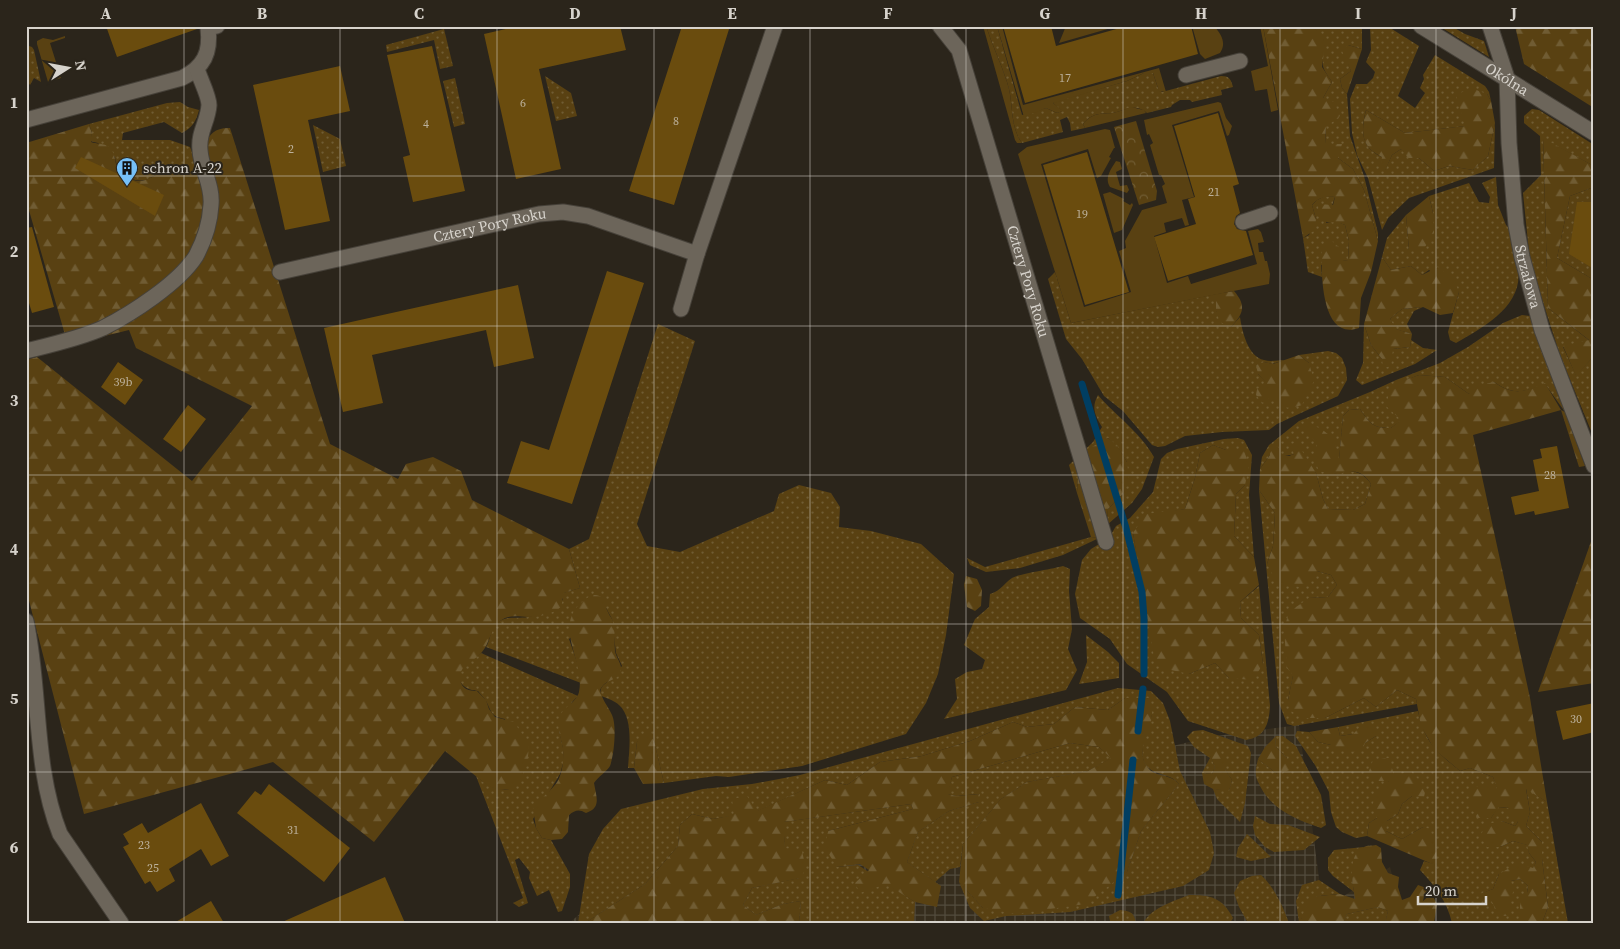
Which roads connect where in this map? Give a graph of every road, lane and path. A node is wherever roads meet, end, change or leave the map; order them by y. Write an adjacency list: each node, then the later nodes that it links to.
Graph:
1 (775, 26): 14 (street)
2 (940, 26): 19 (street, Cztery Pory Roku)
3 (1421, 26): 9 (street, Okólna)
4 (1490, 26): 9 (street, Strzałowa)
5 (213, 27): 7 (street)
6 (1240, 61): 8 (street)
7 (197, 69): 10 (street); 17 (street)
8 (1186, 75)
9 (1507, 78): 11 (street, Okólna); 18 (street, Strzałowa)
10 (26, 120)
11 (1594, 133)
12 (1270, 213): 13 (street)
13 (1243, 222)
14 (697, 254): 15 (street, Cztery Pory Roku); 16 (street)
15 (280, 272)
16 (681, 309)
17 (26, 351)
18 (1594, 466)
19 (1106, 542)
20 (26, 621): 21 (street)
21 (121, 923)

